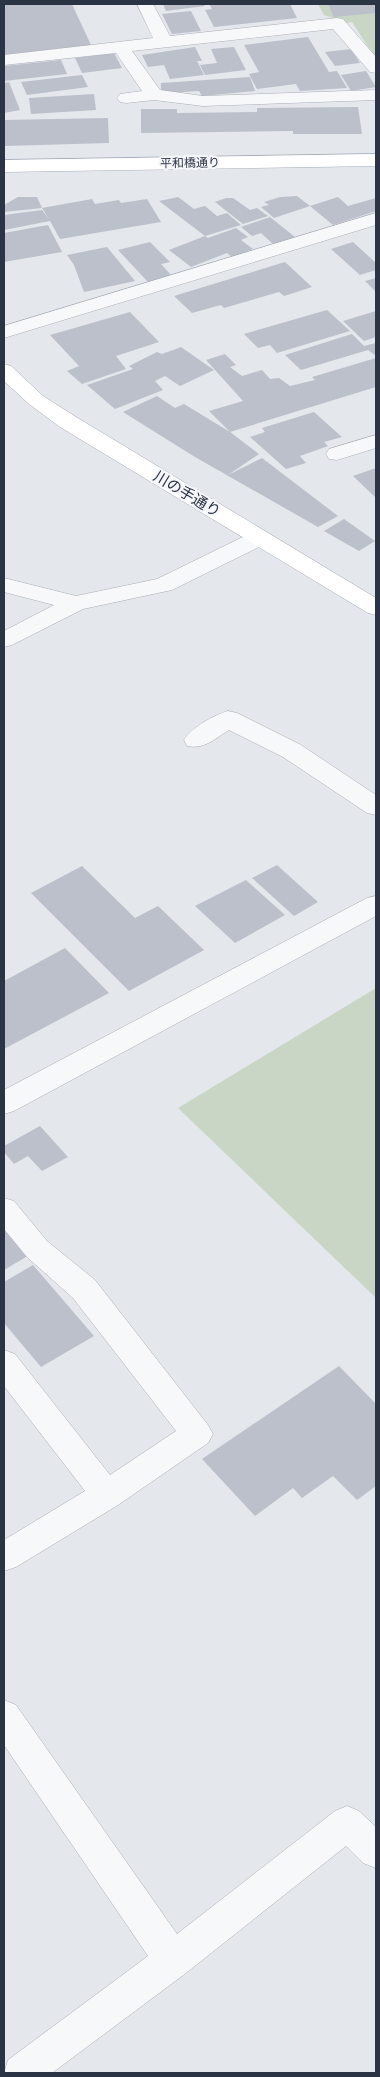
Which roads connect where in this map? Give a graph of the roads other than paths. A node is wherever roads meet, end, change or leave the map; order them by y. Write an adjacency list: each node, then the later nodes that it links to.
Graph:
1 (145, 4): 2 (street)
2 (164, 43): 3 (street); 5 (street)
3 (121, 48): 4 (street); 6 (street)
4 (4, 60)
5 (376, 68)
6 (154, 95): 7 (street); 8 (street)
7 (376, 95)
8 (126, 98)
9 (376, 160): 10 (main road, 平和橋通り)
10 (4, 166)
11 (4, 178): 12 (main road, 平和橋通り)
12 (366, 178)
13 (376, 219): 14 (street)
14 (4, 332)
15 (4, 370): 18 (main road, 川の手通り)
16 (376, 441): 17 (street)
17 (337, 454)
18 (259, 538): 20 (street); 21 (main road, 川の手通り)
19 (4, 585): 20 (street)
20 (76, 603): 22 (street)
21 (376, 608)
22 (4, 640)
23 (196, 740): 24 (street)
24 (376, 807)
25 (376, 905): 26 (street)
26 (4, 1103)
27 (4, 1209): 29 (street)
28 (4, 1363): 29 (street)
29 (106, 1495): 30 (street)
30 (4, 1558)
31 (4, 1716): 33 (street)
32 (376, 1851): 33 (street)
33 (173, 1960): 34 (street)
34 (22, 2073)

